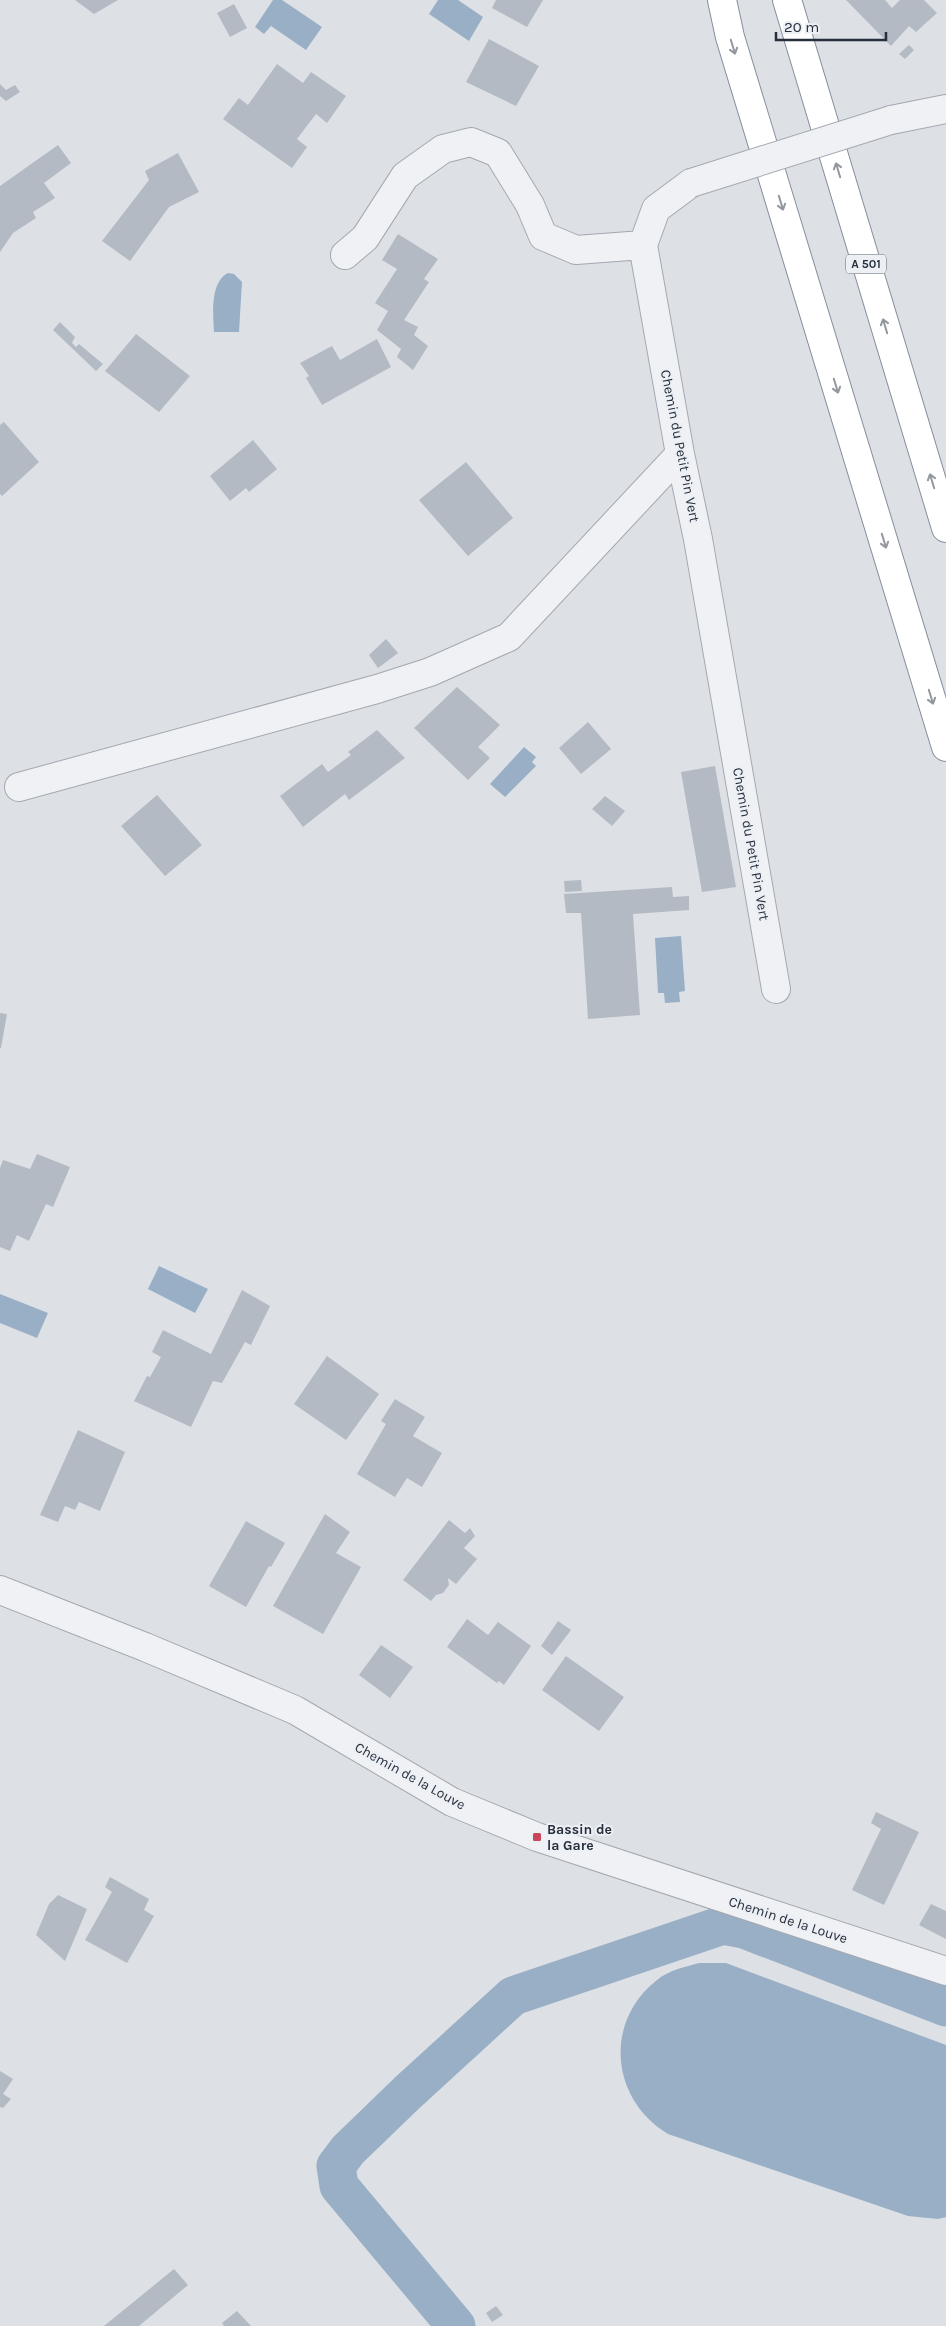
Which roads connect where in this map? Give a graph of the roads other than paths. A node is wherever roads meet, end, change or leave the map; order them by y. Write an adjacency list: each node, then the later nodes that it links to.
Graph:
1 (722, 0): 8 (highway, one-way to 8)
2 (788, 0): 7 (highway, A 501, one-way to 2)
3 (946, 110): 4 (street, Chemin du Petit Pin Vert, bridge)
4 (643, 245): 5 (street); 6 (street, Chemin du Petit Pin Vert)
5 (345, 256)
6 (680, 454): 9 (street); 10 (street, Chemin du Petit Pin Vert)
7 (946, 528)
8 (946, 747)
9 (19, 788)
10 (776, 989)
11 (0, 1590): 12 (street, Chemin de la Louve)
12 (946, 1971)

